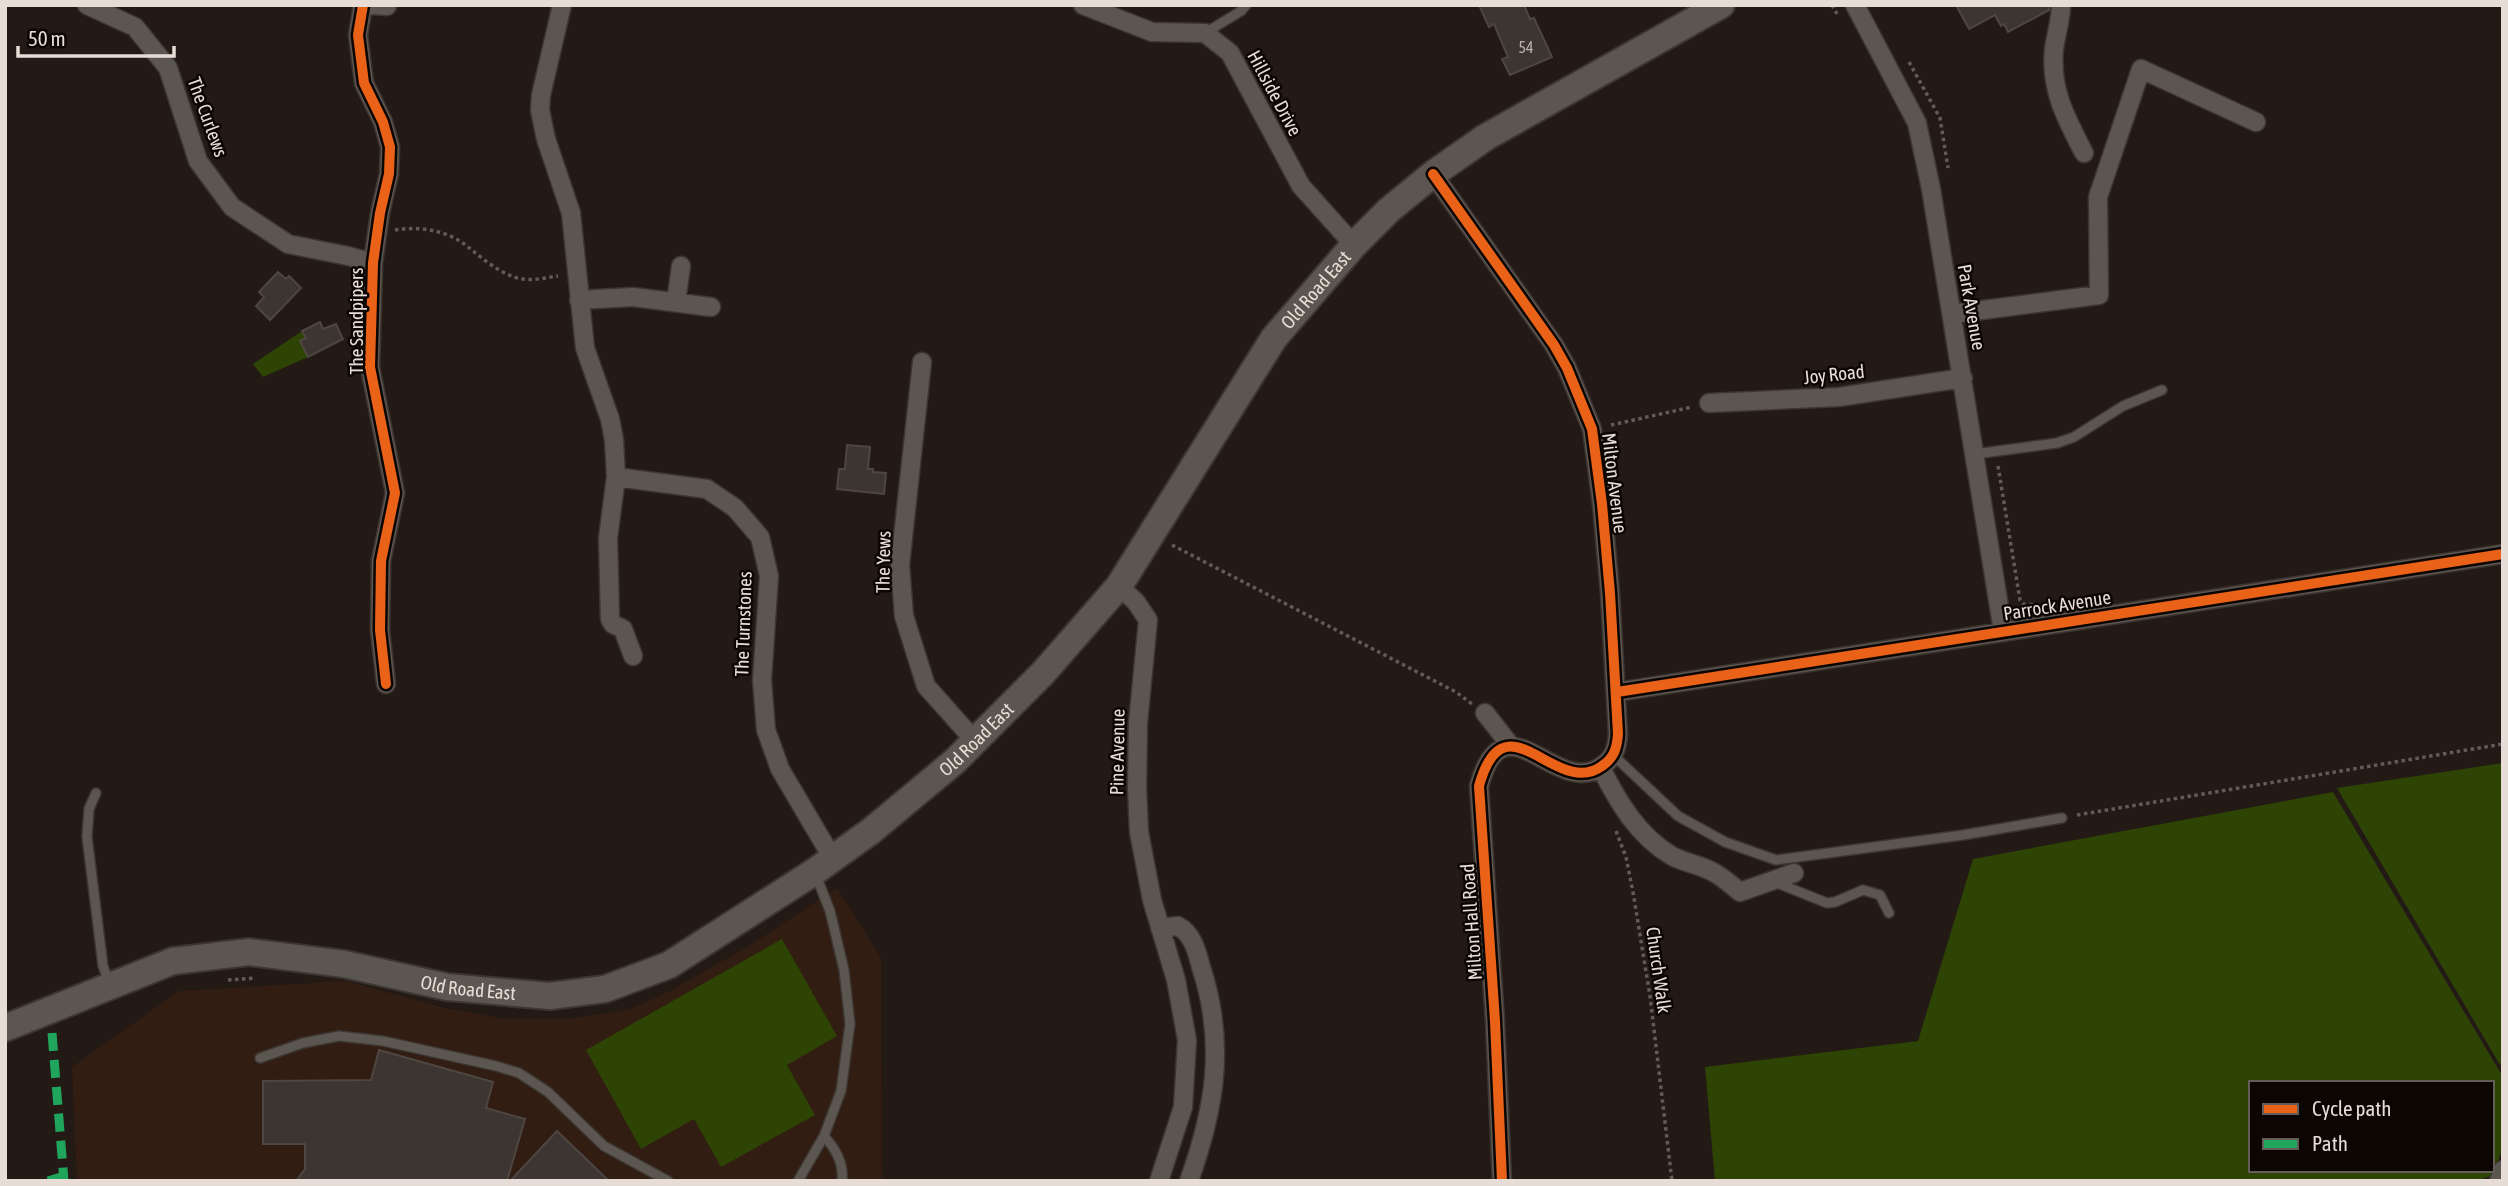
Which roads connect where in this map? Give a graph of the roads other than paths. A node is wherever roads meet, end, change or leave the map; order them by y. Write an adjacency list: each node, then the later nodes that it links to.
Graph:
1 (87, 5): 14 (street, The Curlews)
2 (363, 5): 14 (street, The Sandpipers)
3 (562, 5): 16 (street)
4 (1083, 5): 9 (street)
5 (1246, 5): 9 (lane)
6 (1721, 5): 12 (main road, Old Road East)
7 (1855, 5): 19 (street, Park Avenue)
8 (2061, 5): 11 (street)
9 (1205, 33): 13 (street, Hillside Drive)
10 (2256, 122): 19 (street)
11 (2084, 153)
12 (1433, 174): 13 (main road, Old Road East); 31 (street, Milton Avenue)
13 (1354, 245): 27 (main road, Old Road East)
14 (373, 263): 30 (street, The Sandpipers)
15 (681, 266): 17 (street)
16 (579, 300): 17 (street); 25 (street)
17 (676, 302): 18 (street)
18 (711, 307)
19 (1952, 314): 21 (street, Park Avenue)
20 (922, 362): 33 (street, The Yews)
21 (1963, 378): 23 (street, Joy Road); 24 (street, Park Avenue)
22 (2162, 390): 24 (lane)
23 (1709, 403)
24 (1975, 454): 28 (street, Park Avenue)
25 (616, 477): 29 (street); 38 (street, The Turnstones)
26 (2503, 554): 28 (street, Parrock Avenue)
27 (1119, 586): 33 (main road, Old Road East); 42 (street, Pine Avenue)
28 (2003, 631): 31 (street, Parrock Avenue)
29 (634, 656)
30 (386, 684)
31 (1617, 692): 35 (street, Milton Avenue)
32 (1485, 713): 34 (street)
33 (975, 741): 38 (main road, Old Road East)
34 (1511, 746): 35 (street); 53 (street, Milton Hall Road)
35 (1607, 761): 37 (lane); 40 (street)
36 (96, 793): 43 (lane)
37 (2062, 818)
38 (824, 866): 43 (main road, Old Road East); 46 (lane)
39 (1794, 873): 40 (street)
40 (1774, 880): 41 (lane)
41 (1889, 913)
42 (1160, 928): 51 (street, Pine Avenue); 52 (street)
43 (111, 986): 44 (main road, Old Road East)
44 (5, 1028)
45 (260, 1058): 48 (lane)
46 (824, 1136): 49 (lane); 50 (lane)
47 (2503, 1170): 54 (street)
48 (668, 1181)
49 (799, 1181)
50 (842, 1181)
51 (1159, 1181)
52 (1189, 1181)
53 (1502, 1181)
54 (2500, 1181)

